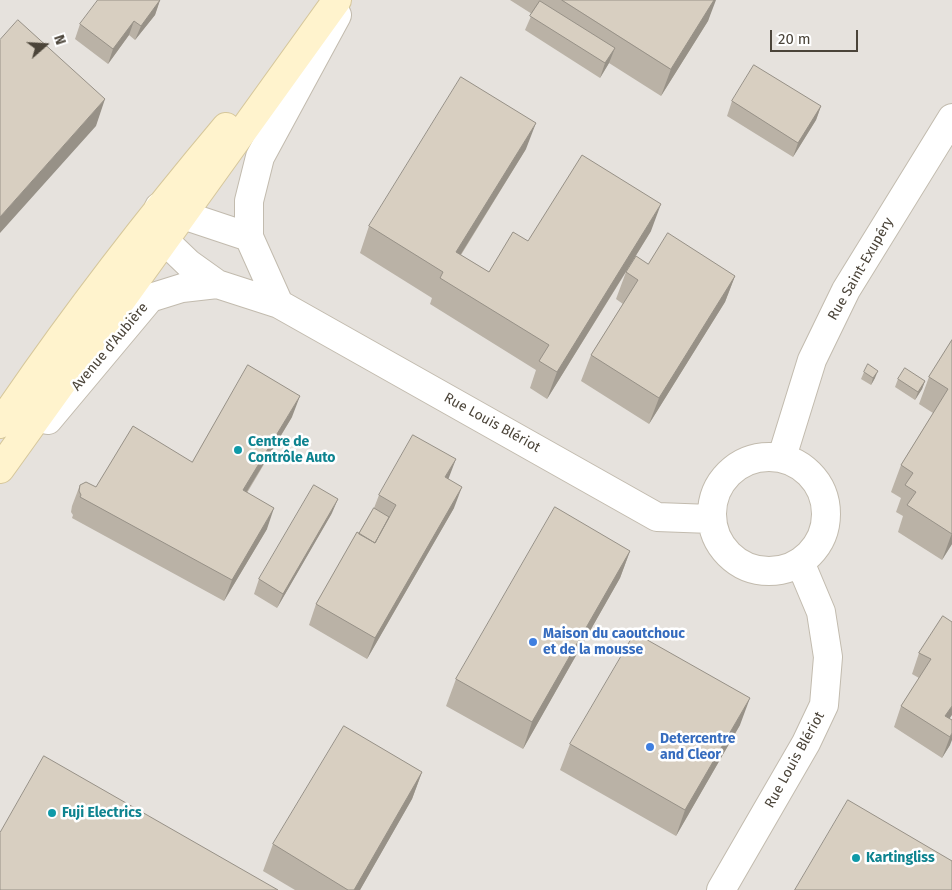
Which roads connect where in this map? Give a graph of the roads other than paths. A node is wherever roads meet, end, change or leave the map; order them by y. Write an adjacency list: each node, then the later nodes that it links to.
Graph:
1 (332, 0): 5 (main road, Avenue d'Aubière)
2 (337, 0): 5 (main road, Avenue d'Aubière)
3 (346, 0): 6 (street)
4 (952, 118): 11 (street, Rue Saint-Exupéry)
5 (171, 211): 6 (street); 7 (main road, Avenue d'Aubière); 10 (main road, Avenue d'Aubière)
6 (249, 237): 9 (street)
7 (164, 240): 8 (street); 12 (main road, Avenue d'Aubière)
8 (217, 284): 9 (street, Avenue d'Aubière); 13 (street, Avenue d'Aubière)
9 (279, 304): 14 (street, Rue Louis Blériot)
10 (0, 424)
11 (782, 457): 14 (street); 15 (street)
12 (0, 469)
13 (0, 477)
14 (711, 519): 15 (street)
15 (800, 562): 16 (street, Rue Louis Blériot)
16 (721, 890)

